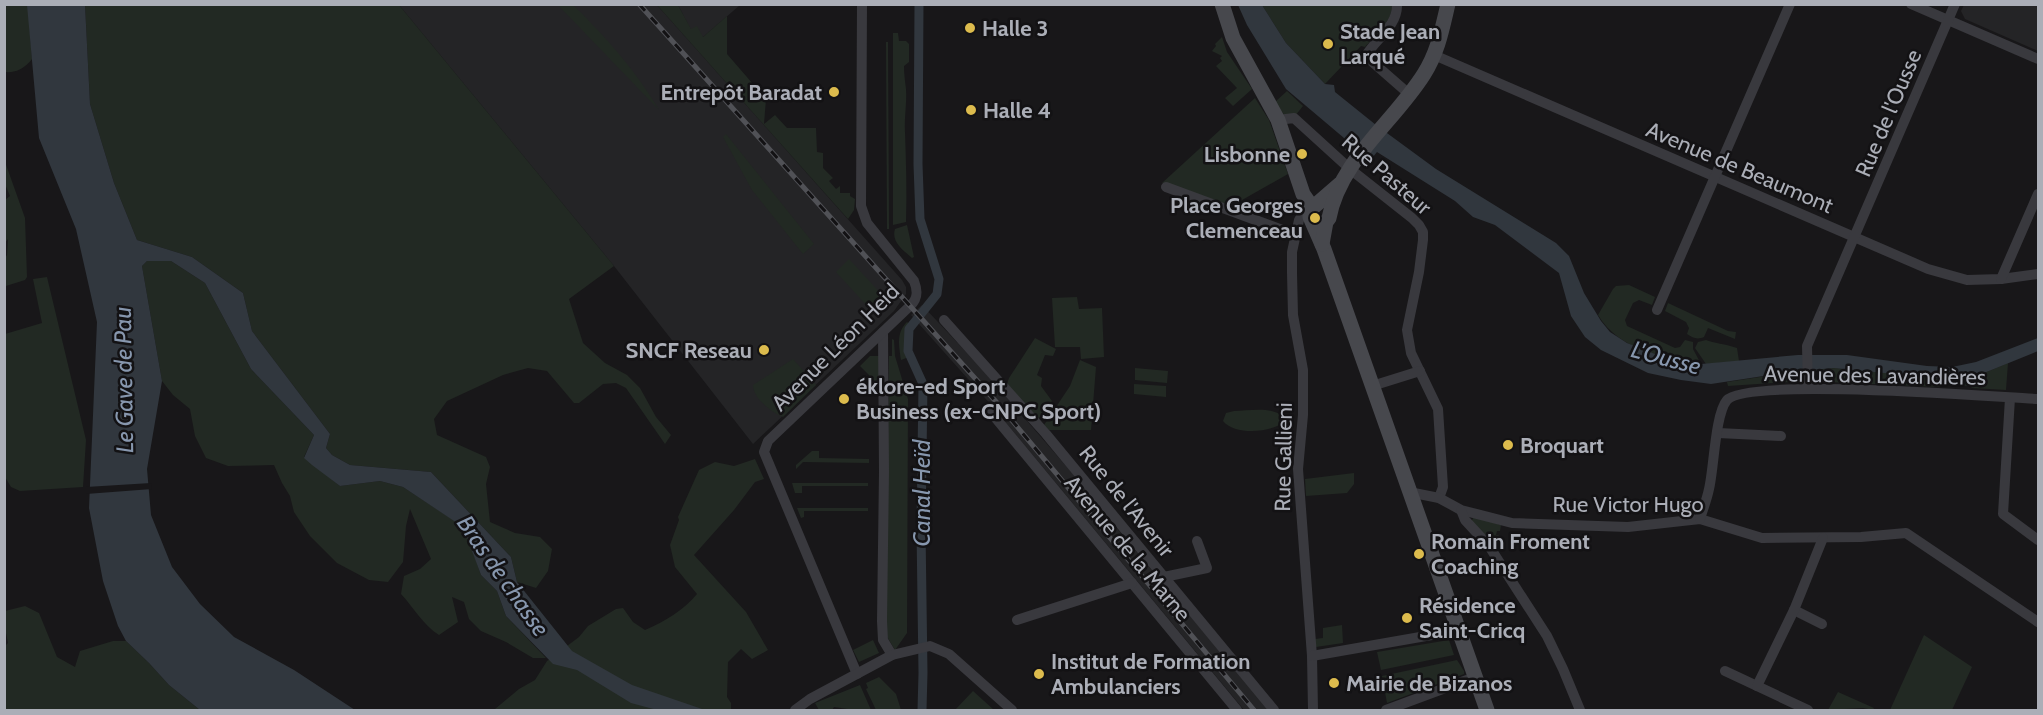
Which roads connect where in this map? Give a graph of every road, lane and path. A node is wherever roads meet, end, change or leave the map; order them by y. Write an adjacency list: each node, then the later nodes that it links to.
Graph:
1 (862, 4): 24 (street, Avenue Léon Heid)
2 (1222, 4): 12 (main road)
3 (1397, 4): 11 (street)
4 (1448, 4): 9 (main road)
5 (1790, 4): 14 (street)
6 (1911, 4): 8 (street)
7 (1955, 4): 8 (street, Rue de l'Ousse)
8 (1948, 21): 10 (street); 19 (street, Rue de l'Ousse)
9 (1434, 55): 11 (main road); 14 (street, Avenue de Beaumont)
10 (2038, 59)
11 (1409, 94): 13 (main road)
12 (1278, 120): 13 (street, Rue Pasteur); 17 (main road)
13 (1353, 165): 17 (main road); 25 (street, Rue Pasteur)
14 (1716, 177): 19 (street, Avenue de Beaumont); 22 (street)
15 (1166, 187): 18 (street)
16 (2038, 194): 21 (street)
17 (1318, 213): 18 (street, Rue Gallieni); 26 (main road)
18 (1296, 235): 48 (street, Rue Gallieni)
19 (1856, 238): 21 (street, Avenue de Beaumont); 27 (street, Rue de l'Ousse)
20 (2038, 274): 21 (street, Avenue de Beaumont)
21 (2001, 279)
22 (1657, 310)
23 (944, 320): 40 (street, Rue de l'Avenir)
24 (883, 332): 47 (street); 50 (street, Avenue Léon Heid)
25 (1420, 371): 26 (street); 34 (street, Rue Pasteur)
26 (1372, 386): 33 (main road)
27 (1808, 389): 28 (street, Avenue des Lavandières); 31 (street, Avenue des Lavandières)
28 (2010, 398): 29 (street, Avenue des Lavandières); 38 (street)
29 (2038, 399)
30 (989, 410): 41 (street, Avenue de la Marne)
31 (1718, 433): 32 (street); 36 (street, Avenue des Lavandières)
32 (1781, 436)
33 (1409, 492): 34 (street, Rue Victor Hugo); 46 (main road)
34 (1439, 498): 35 (street, Rue Victor Hugo)
35 (1461, 510): 36 (street, Rue Victor Hugo); 60 (street)
36 (1700, 519): 37 (street, Rue Victor Hugo)
37 (1823, 538): 42 (street); 44 (street, Rue Victor Hugo)
38 (2038, 540)
39 (1197, 541): 40 (street)
40 (1164, 577): 56 (street, Rue de l'Avenir)
41 (1132, 583): 43 (street); 55 (street, Avenue de la Marne)
42 (1794, 610): 45 (street); 52 (street)
43 (1017, 620)
44 (2038, 622)
45 (1822, 624)
46 (1459, 628): 48 (street); 51 (main road)
47 (892, 655): 50 (street); 54 (street)
48 (1312, 656): 57 (street, Rue Gallieni)
49 (1725, 671): 52 (street)
50 (857, 674): 53 (street)
51 (1475, 677): 58 (street); 59 (main road)
52 (1757, 686): 61 (street)
53 (795, 711)
54 (1012, 711)
55 (1237, 711)
56 (1274, 711)
57 (1313, 711)
58 (1386, 711)
59 (1488, 711)
60 (1580, 711)
61 (1808, 711)

